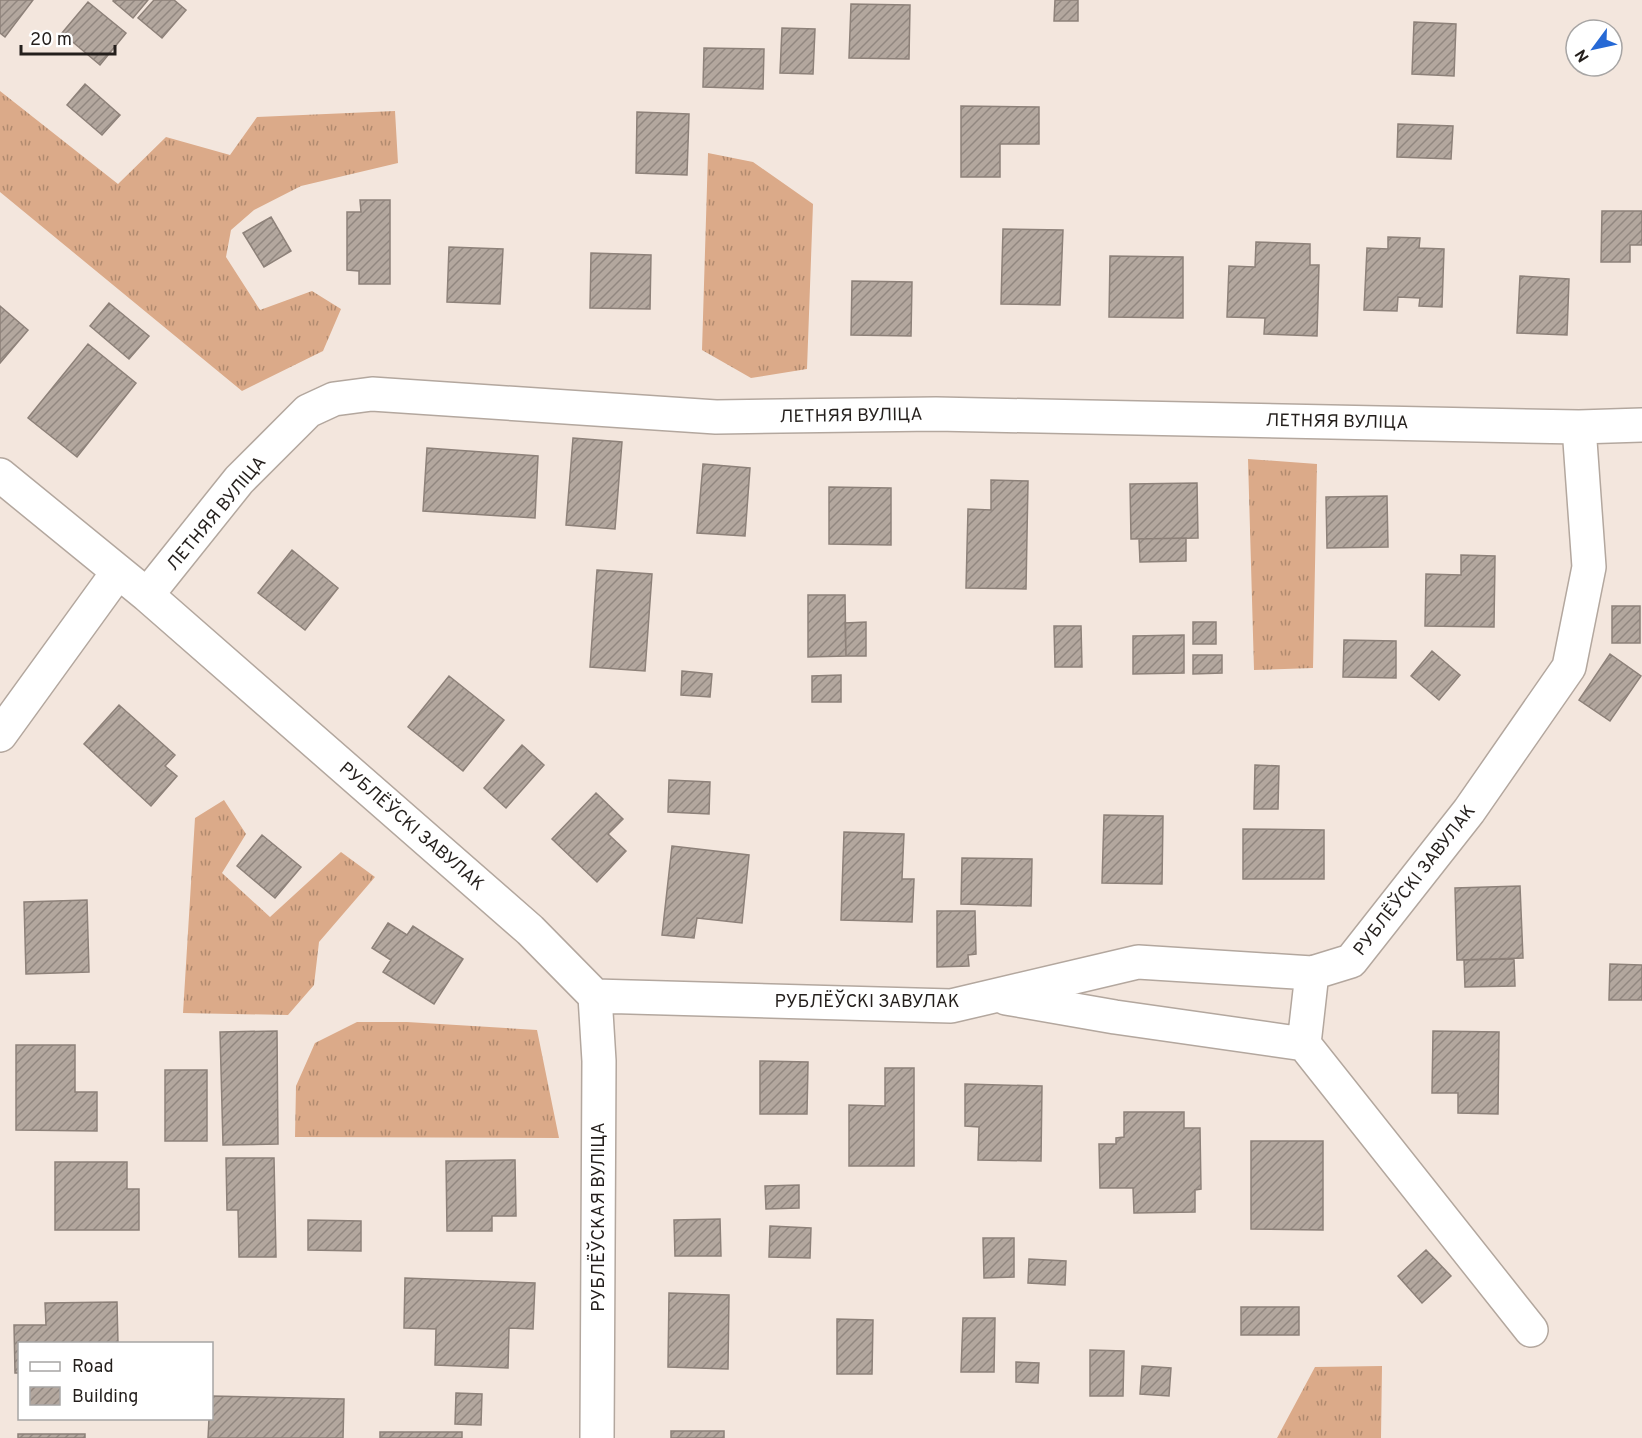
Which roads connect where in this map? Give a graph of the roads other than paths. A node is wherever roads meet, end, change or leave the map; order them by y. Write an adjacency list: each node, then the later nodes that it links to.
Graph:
1 (1642, 425): 2 (street, ЛЕТНЯЯ ВУЛІЦА)
2 (1579, 427): 5 (street, ЛЕТНЯЯ ВУЛІЦА); 7 (street, РУБЛЁЎСКІ ЗАВУЛАК)
3 (0, 475): 4 (street, РУБЛЁЎСКІ ЗАВУЛАК)
4 (118, 572): 5 (street, РУБЛЁЎСКІ ЗАВУЛАК); 6 (street)
5 (147, 596): 8 (street, РУБЛЁЎСКІ ЗАВУЛАК)
6 (0, 735)
7 (1312, 973): 9 (street, РУБЛЁЎСКІ ЗАВУЛАК); 10 (street)
8 (595, 996): 9 (street, РУБЛЁЎСКІ ЗАВУЛАК); 12 (street, РУБЛЁЎСКАЯ ВУЛІЦА)
9 (994, 996): 10 (street)
10 (1304, 1044): 11 (street)
11 (1531, 1330)
12 (597, 1438)

